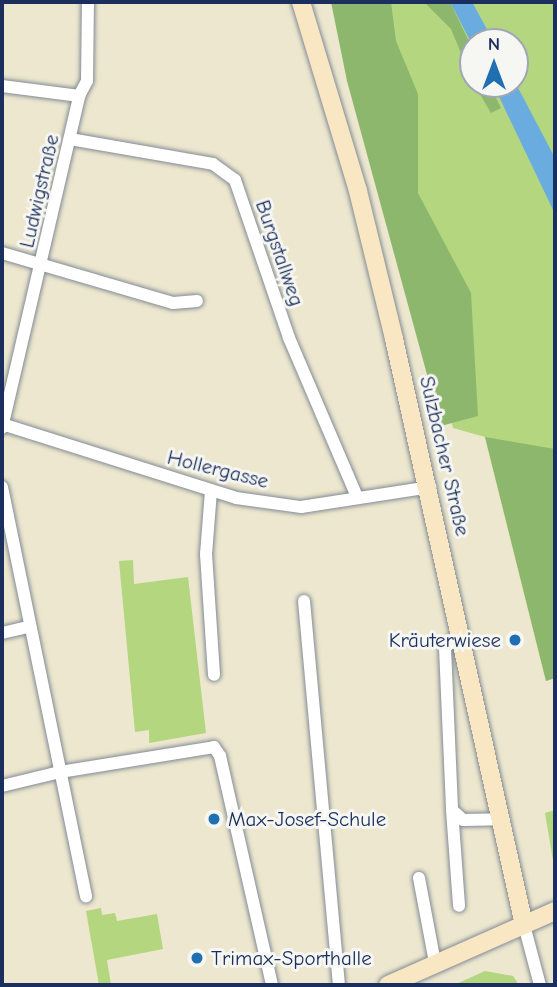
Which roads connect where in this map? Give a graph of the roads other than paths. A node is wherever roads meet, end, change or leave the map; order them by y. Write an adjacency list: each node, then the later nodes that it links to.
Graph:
1 (88, 2): 4 (street, Ludwigstraße)
2 (301, 2): 11 (main road, Sulzbacher Straße)
3 (2, 86): 4 (street)
4 (79, 96): 5 (street, Ludwigstraße)
5 (70, 139): 7 (street, Ludwigstraße); 13 (street, Burgstallweg)
6 (2, 253): 7 (street)
7 (41, 265): 8 (street); 9 (street, Ludwigstraße)
8 (197, 300)
9 (2, 425): 12 (street, Hollergasse)
10 (2, 487): 15 (street)
11 (430, 487): 13 (street, Hollergasse); 16 (main road, Sulzbacher Straße)
12 (211, 491): 13 (street, Hollergasse); 18 (street)
13 (357, 497)
14 (304, 601): 30 (street)
15 (29, 627): 17 (street); 19 (street)
16 (462, 632): 21 (street); 22 (main road, Sulzbacher Straße)
17 (2, 633)
18 (214, 675)
19 (60, 772): 20 (street); 24 (street); 29 (street)
20 (2, 786)
21 (452, 810): 22 (street); 25 (street)
22 (502, 819): 27 (main road, Sulzbacher Straße)
23 (419, 878): 28 (street)
24 (86, 896)
25 (459, 906)
26 (555, 911): 27 (main road)
27 (524, 925): 28 (main road); 32 (street)
28 (435, 963): 31 (main road)
29 (272, 985)
30 (338, 985)
31 (388, 985)
32 (540, 985)

